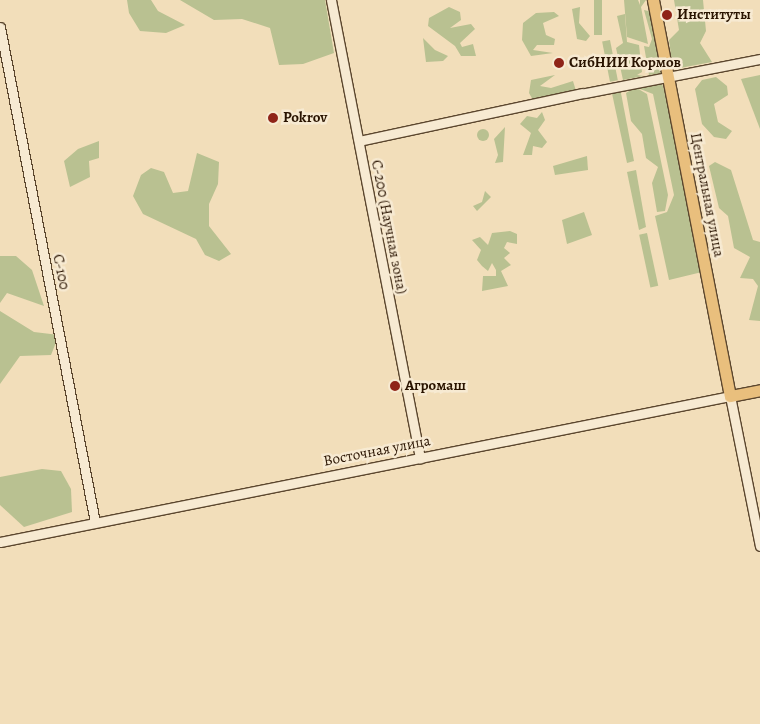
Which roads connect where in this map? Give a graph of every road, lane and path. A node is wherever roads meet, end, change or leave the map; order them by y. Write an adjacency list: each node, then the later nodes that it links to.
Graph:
1 (331, 0): 6 (street, С-200 (Научная зона))
2 (653, 0): 5 (main road, Центральная улица)
3 (0, 28): 10 (street, С-100)
4 (760, 59): 5 (street)
5 (668, 76): 6 (street); 8 (main road, Центральная улица)
6 (359, 141): 9 (street, С-200 (Научная зона))
7 (760, 390): 8 (main road, Восточная улица)
8 (730, 396): 9 (street, Восточная улица); 12 (street)
9 (420, 458): 10 (street, Восточная улица)
10 (95, 522): 11 (street, Восточная улица)
11 (0, 542)
12 (760, 546)

